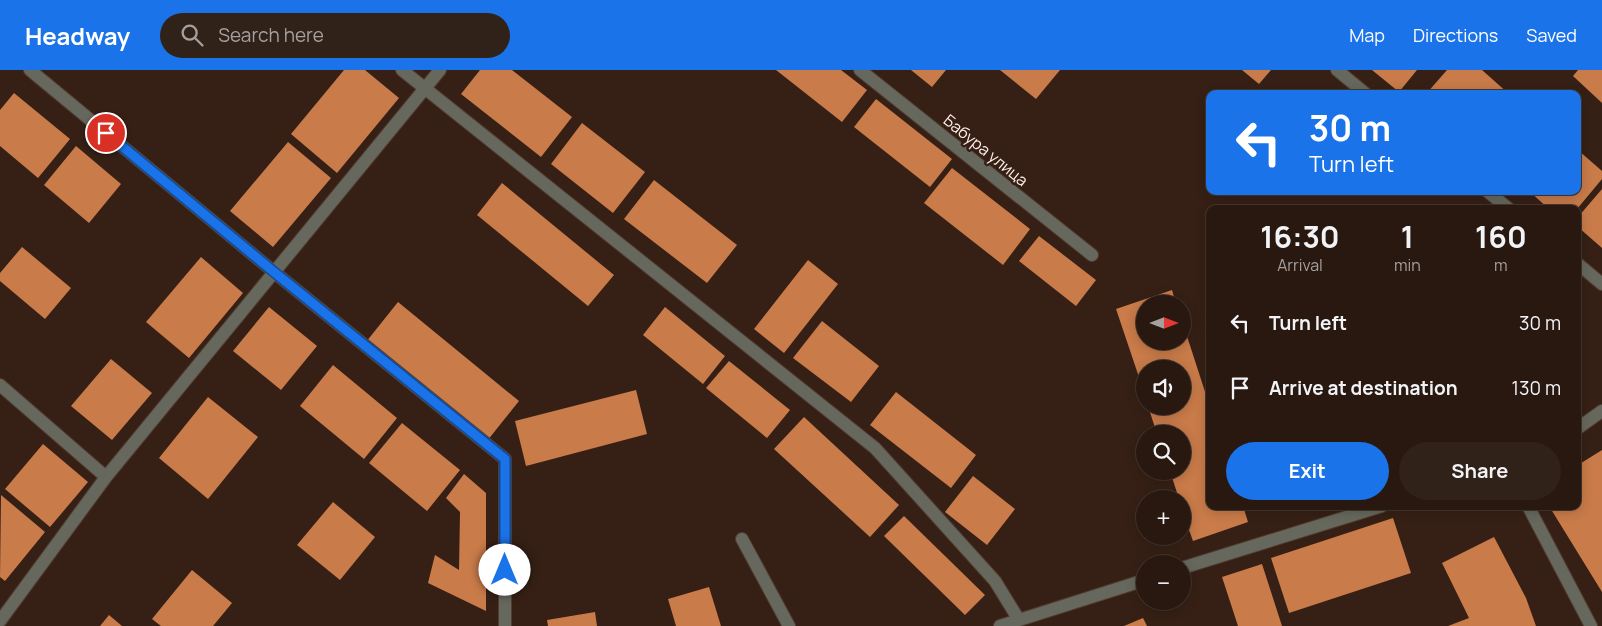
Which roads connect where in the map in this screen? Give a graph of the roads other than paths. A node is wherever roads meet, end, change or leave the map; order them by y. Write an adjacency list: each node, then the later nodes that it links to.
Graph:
1 (30, 70): 12 (street)
2 (402, 70): 6 (street)
3 (440, 70): 6 (street)
4 (860, 70): 10 (street, Бабура улица)
5 (1337, 70): 7 (street)
6 (424, 88): 12 (street); 23 (street)
7 (1361, 90)
8 (1492, 195): 9 (street)
9 (1504, 205)
10 (1092, 255)
11 (1581, 266): 13 (street)
12 (274, 272): 17 (street); 25 (street)
13 (1602, 284)
14 (0, 385): 17 (street)
15 (1602, 411): 16 (street)
16 (1581, 426)
17 (106, 477): 24 (street)
18 (1369, 510): 21 (street)
19 (1530, 510): 28 (street)
20 (742, 539): 26 (street)
21 (1191, 565)
22 (1136, 583): 23 (street)
23 (1019, 620): 27 (street)
24 (0, 621)
25 (505, 626)
26 (789, 626)
27 (1000, 626)
28 (1591, 626)

